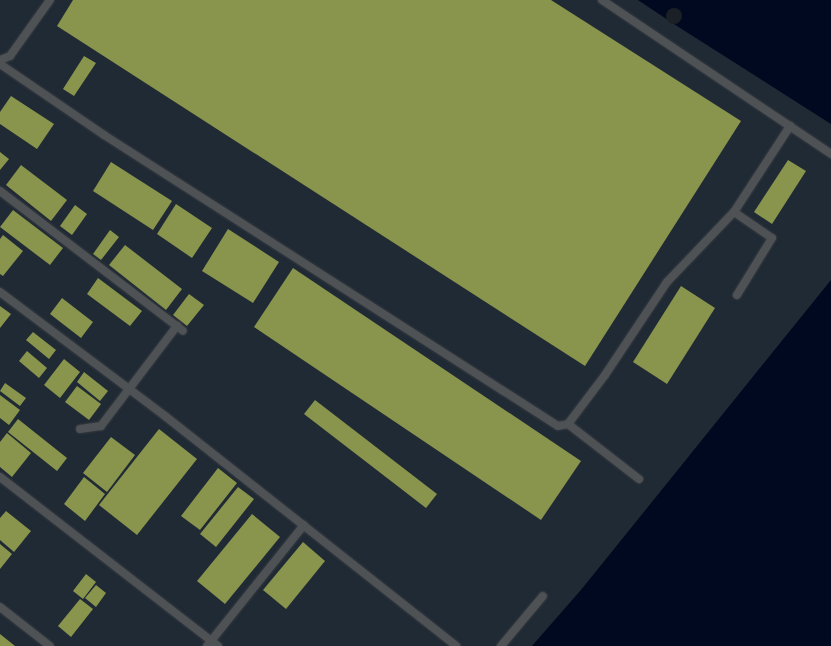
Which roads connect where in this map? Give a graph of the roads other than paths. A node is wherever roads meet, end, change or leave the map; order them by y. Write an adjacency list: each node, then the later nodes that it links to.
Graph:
1 (50, 0): 3 (lane)
2 (602, 0): 4 (lane)
3 (0, 62): 11 (lane)
4 (790, 126): 5 (lane); 7 (lane)
5 (831, 154)
6 (0, 191): 10 (lane)
7 (734, 212): 9 (lane); 11 (lane)
8 (0, 292): 10 (lane)
9 (737, 296)
10 (130, 390): 12 (lane); 15 (lane)
11 (568, 424): 14 (lane)
12 (80, 429)
13 (0, 477): 18 (lane)
14 (639, 479)
15 (304, 525): 18 (lane); 20 (lane)
16 (542, 596): 21 (lane)
17 (0, 607): 19 (lane)
18 (212, 644)
19 (50, 646)
20 (456, 646)
21 (501, 646)

